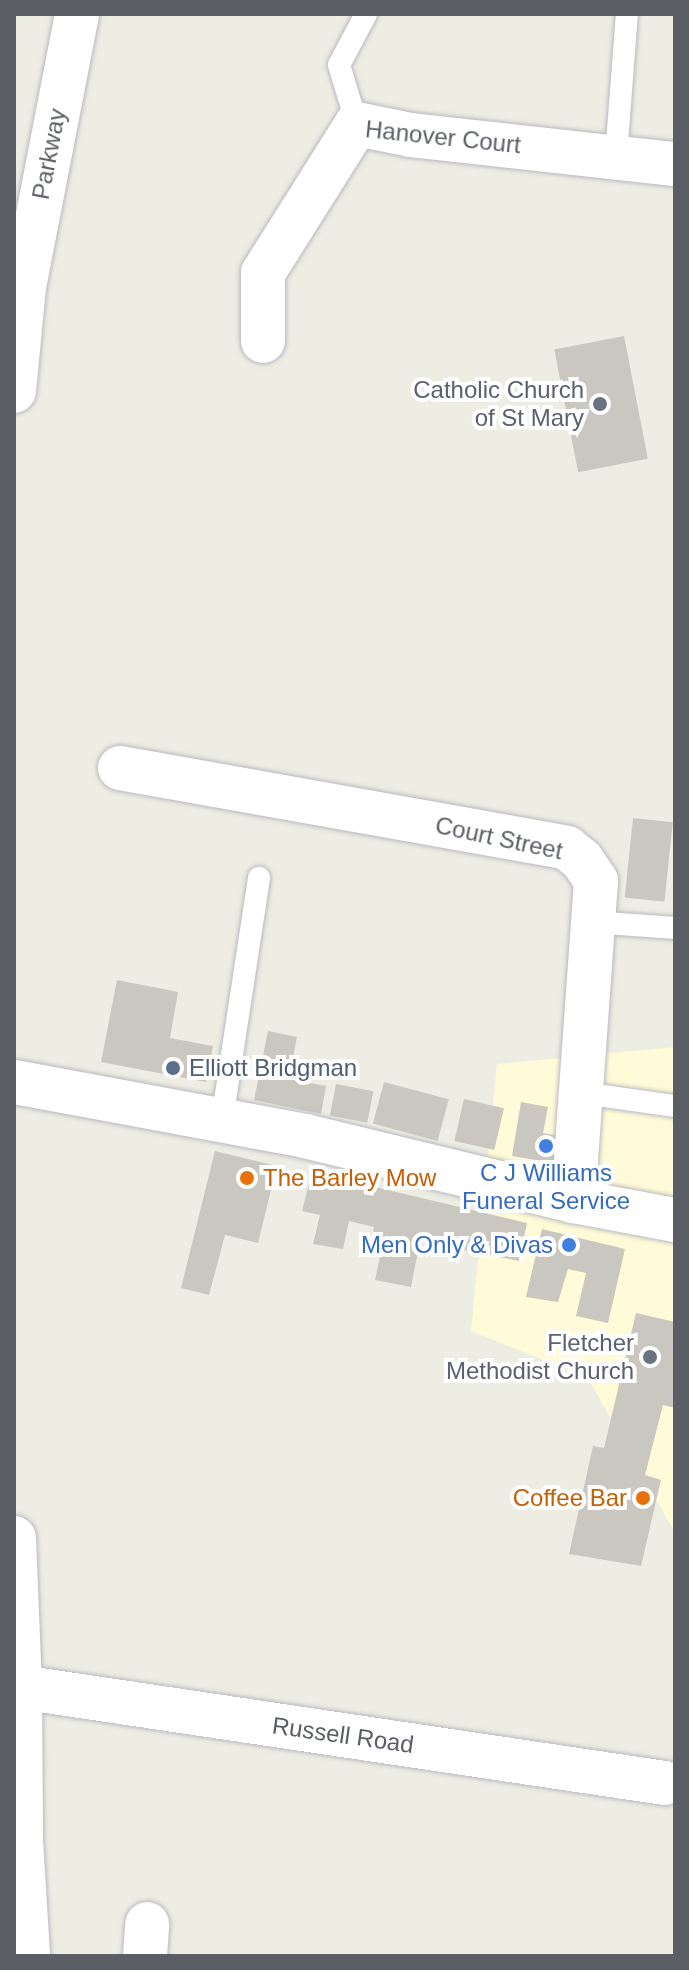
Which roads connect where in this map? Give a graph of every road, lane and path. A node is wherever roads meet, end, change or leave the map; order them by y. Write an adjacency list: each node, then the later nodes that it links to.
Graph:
1 (77, 14): 8 (street, Parkway)
2 (366, 14): 4 (lane)
3 (627, 14): 5 (lane)
4 (357, 124): 5 (street, Hanover Court); 7 (street, Hanover Court)
5 (616, 156): 6 (street, Hanover Court)
6 (675, 164)
7 (263, 341)
8 (14, 391)
9 (120, 768): 11 (street, Court Street)
10 (259, 878): 16 (lane)
11 (592, 922): 12 (lane); 14 (street, Court Street)
12 (675, 928)
13 (14, 1082): 16 (street)
14 (582, 1093): 15 (lane); 17 (street, Court Street)
15 (675, 1106)
16 (222, 1120): 17 (street)
17 (573, 1201): 18 (street)
18 (675, 1220)
19 (14, 1538): 20 (street)
20 (20, 1687): 21 (street, Russell Road); 22 (street)
21 (665, 1783)
22 (28, 1956)

